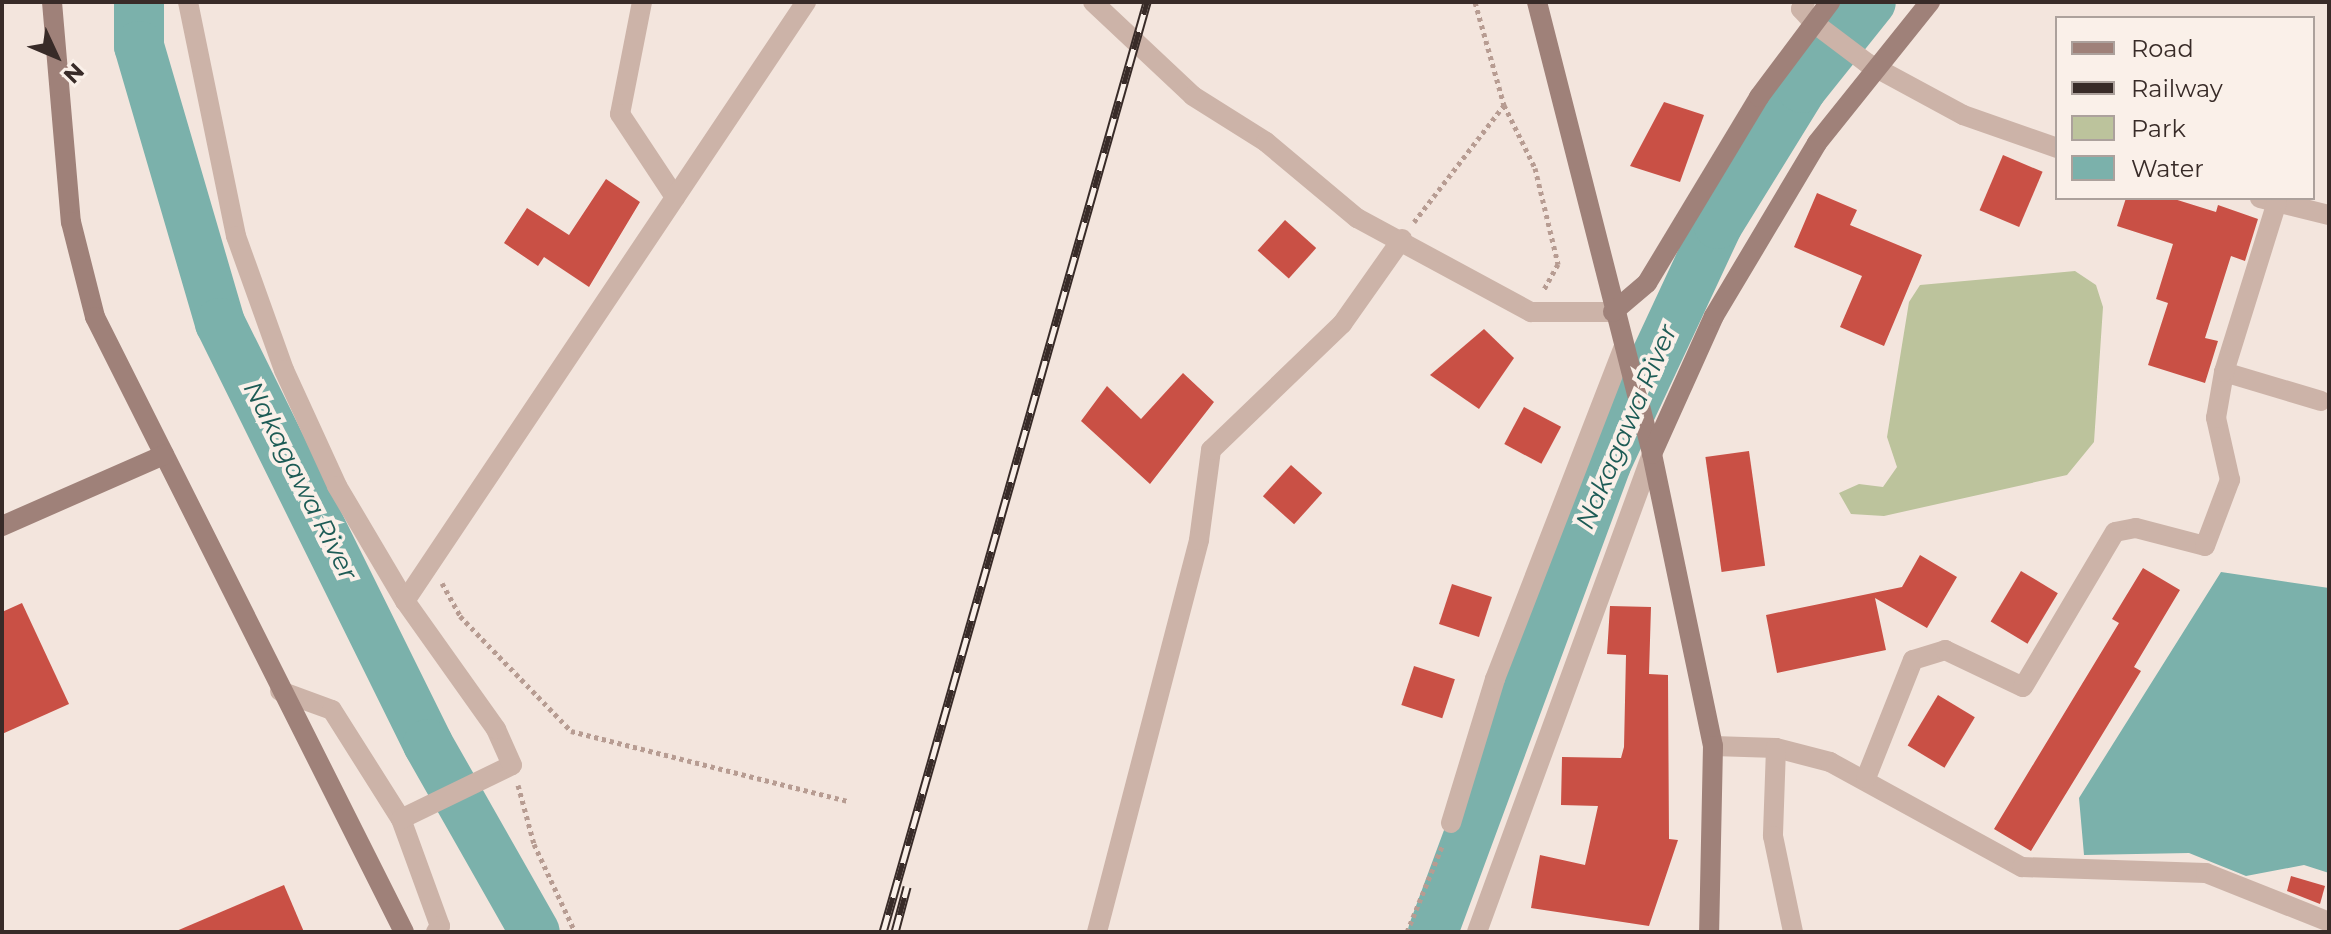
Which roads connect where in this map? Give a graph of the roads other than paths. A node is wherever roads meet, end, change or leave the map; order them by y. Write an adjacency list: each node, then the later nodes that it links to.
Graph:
1 (52, 2): 22 (street)
2 (188, 2): 24 (street)
3 (642, 2): 13 (street)
4 (806, 2): 13 (street)
5 (1093, 2): 16 (street)
6 (1537, 2): 17 (street)
7 (1805, 2): 10 (street)
8 (1830, 2): 10 (street)
9 (1930, 2): 11 (street)
10 (1820, 28): 11 (street); 17 (street)
11 (1871, 65): 12 (street); 21 (street)
12 (2055, 147)
13 (675, 197): 24 (street)
14 (2268, 200): 15 (street); 19 (street)
15 (2329, 215)
16 (1402, 239): 17 (street); 34 (street)
17 (1613, 312): 18 (street)
18 (1623, 349): 21 (street); 30 (street)
19 (2224, 372): 20 (street); 28 (street)
20 (2321, 401)
21 (1652, 454): 26 (street); 35 (street)
22 (164, 455): 23 (street); 25 (street)
23 (2, 526)
24 (405, 601): 29 (street)
25 (280, 691): 29 (street); 32 (street)
26 (1713, 746): 27 (street); 36 (street)
27 (1776, 748): 28 (street); 37 (street)
28 (1866, 778): 31 (street)
29 (408, 817): 33 (street)
30 (1451, 823)
31 (2329, 922)
32 (404, 932)
33 (436, 932)
34 (1097, 932)
35 (1477, 932)
36 (1709, 932)
37 (1793, 932)

